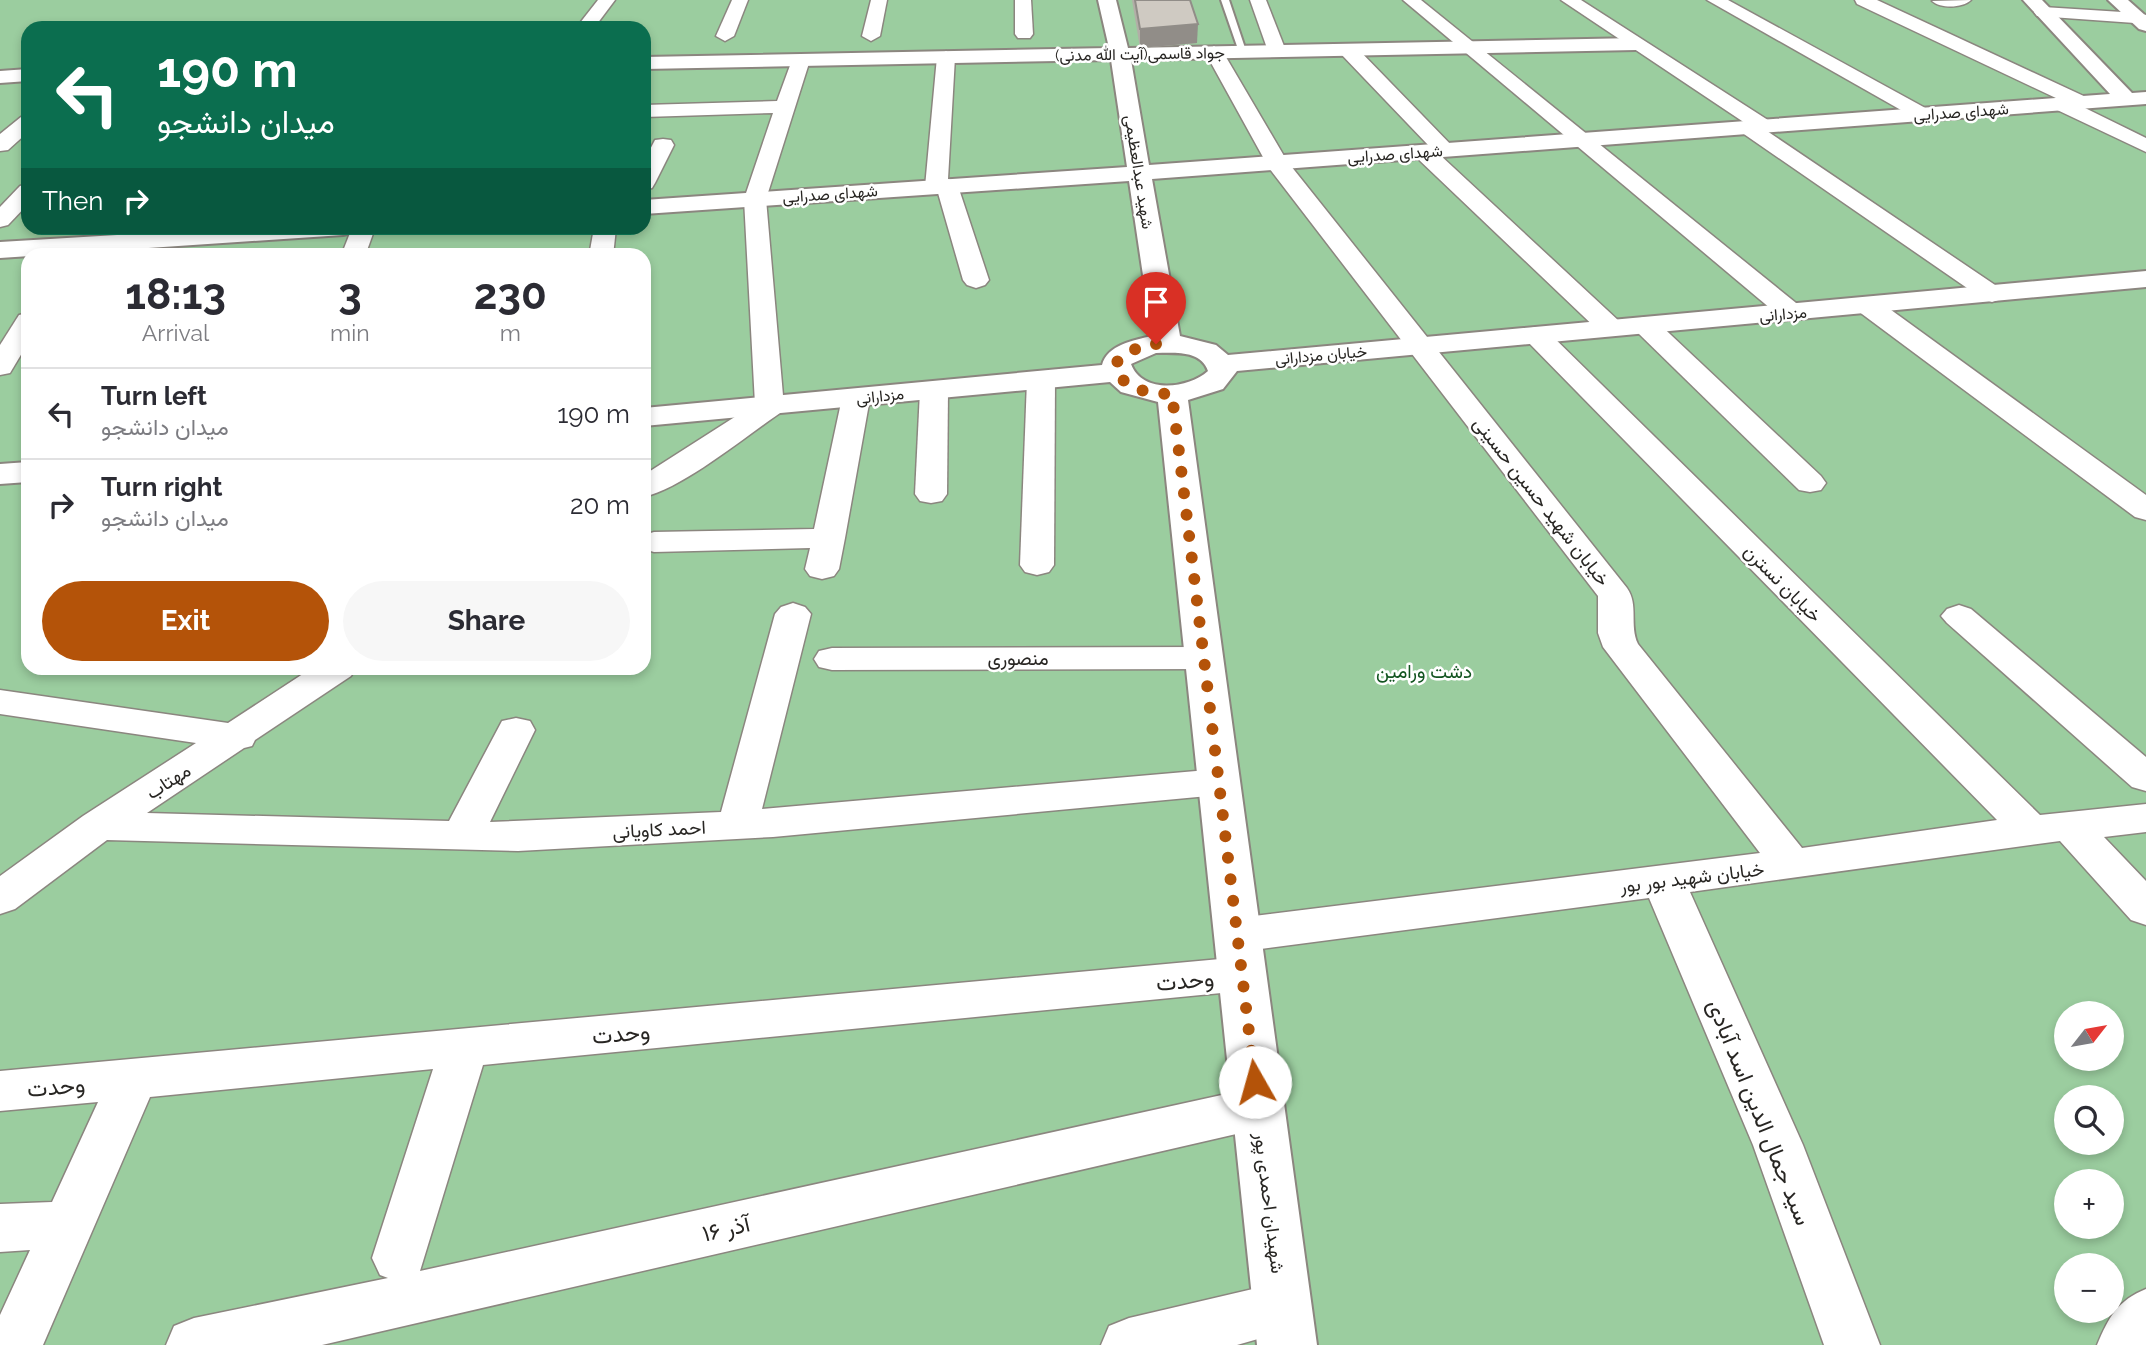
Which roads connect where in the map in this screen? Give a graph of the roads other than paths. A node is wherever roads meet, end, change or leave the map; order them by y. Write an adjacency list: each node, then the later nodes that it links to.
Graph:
1 (607, 0): 17 (street)
2 (740, 0): 20 (street)
3 (879, 0): 21 (street)
4 (1023, 0): 19 (street)
5 (1107, 0): 28 (street, شهید عبدالعظیمی)
6 (1225, 0): 27 (lane)
7 (1258, 0): 25 (street)
8 (1411, 0): 23 (street)
9 (1569, 0): 22 (street)
10 (1715, 0): 38 (street)
11 (1863, 0): 16 (street)
12 (1963, 0): 14 (street)
13 (2117, 0): 18 (street)
14 (1935, 6): 16 (street)
15 (2038, 6): 18 (street); 34 (street)
16 (1889, 12): 35 (street)
17 (590, 21)
18 (2143, 21)
19 (1024, 34)
20 (725, 36)
21 (871, 36)
22 (1636, 44): 23 (street, جواد قاسمی(آیت الله مدنی)); 42 (street)
23 (1469, 47): 24 (street, جواد قاسمی(آیت الله مدنی)); 43 (street)
24 (1348, 50): 25 (street, جواد قاسمی(آیت الله مدنی)); 47 (street)
25 (1277, 51): 27 (street, جواد قاسمی(آیت الله مدنی))
26 (1214, 52): 27 (street, جواد قاسمی(آیت الله مدنی)); 28 (street, جواد قاسمی(آیت الله مدنی)); 48 (street, خیابان شهید حسین حسینی)
27 (1244, 52)
28 (1120, 54): 29 (street, جواد قاسمی(آیت الله مدنی)); 50 (street, شهید عبدالعظیمی)
29 (946, 57): 30 (street, جواد قاسمی(آیت الله مدنی)); 51 (street)
30 (802, 60): 31 (street, جواد قاسمی(آیت الله مدنی)); 36 (street)
31 (651, 63)
32 (21, 76): 33 (street)
33 (0, 77)
34 (2136, 98): 35 (street, شهدای صدرایی)
35 (2071, 103): 38 (street, شهدای صدرایی); 46 (street)
36 (786, 107): 37 (street); 53 (street)
37 (651, 111)
38 (1922, 114): 42 (street, شهدای صدرایی)
39 (21, 116): 40 (street)
40 (0, 117)
41 (21, 127): 44 (street)
42 (1756, 127): 43 (street, شهدای صدرایی); 62 (street)
43 (1583, 140): 47 (street, شهدای صدرایی); 64 (street)
44 (0, 145)
45 (663, 145): 49 (street)
46 (2146, 146)
47 (1435, 151): 48 (street, شهدای صدرایی); 66 (street)
48 (1277, 163): 50 (street, شهدای صدرایی); 70 (street, خیابان شهید حسین حسینی)
49 (651, 169)
50 (1139, 173): 51 (street, شهدای صدرایی); 69 (street, شهید عبدالعظیمی)
51 (941, 187): 53 (street, شهدای صدرایی); 61 (street)
52 (21, 198): 55 (street)
53 (755, 199): 54 (street, شهدای صدرایی); 78 (street)
54 (651, 206)
55 (0, 220)
56 (168, 235): 57 (street)
57 (133, 248)
58 (0, 250): 59 (street)
59 (21, 250)
60 (2146, 279): 62 (street, مزدارانی)
61 (976, 280)
62 (1992, 294): 63 (street, مزدارانی)
63 (1867, 305): 64 (street, مزدارانی); 85 (street)
64 (1793, 313): 65 (street, مزدارانی)
65 (1645, 325): 66 (street, مزدارانی); 82 (street)
66 (1611, 328): 68 (street, مزدارانی)
67 (21, 332): 72 (street)
68 (1536, 335): 70 (street, مزدارانی); 101 (street, خیابان نسترن)
69 (1167, 344): 71 (street); 73 (street)
70 (1420, 346): 71 (street, خیابان مزدارانی); 103 (street, خیابان شهید حسین حسینی)
71 (1222, 364): 76 (street)
72 (0, 367)
73 (1116, 373): 74 (street, مزدارانی); 76 (street)
74 (1041, 380): 75 (street, مزدارانی); 87 (street)
75 (934, 391): 77 (street, مزدارانی); 84 (street)
76 (1172, 394): 90 (street, شهیدان احمدی پور)
77 (856, 398): 78 (street, مزدارانی); 86 (street)
78 (771, 407): 79 (street, مزدارانی); 83 (street)
79 (651, 416)
80 (21, 472): 81 (street)
81 (0, 474)
82 (1810, 483)
83 (651, 484)
84 (931, 494)
85 (2146, 510)
86 (654, 542)
87 (1037, 565)
88 (793, 614): 99 (street)
89 (1959, 616): 96 (street)
90 (1204, 658): 91 (street, منصوری); 97 (street, شهیدان احمدی پور)
91 (832, 659)
92 (328, 675): 95 (street, مهتاب)
93 (0, 702): 95 (street)
94 (516, 730): 102 (street)
95 (237, 737): 100 (street, مهتاب)
96 (2146, 778)
97 (1219, 782): 99 (street, احمد کاویانی); 107 (street, شهیدان احمدی پور)
98 (2146, 818): 101 (street, خیابان شهید بور بور)
99 (738, 825): 102 (street, احمد کاویانی)
100 (97, 826): 102 (street, احمد کاویانی); 105 (street, مهتاب)
101 (2051, 828): 103 (street, خیابان شهید بور بور); 106 (street, خیابان نسترن)
102 (462, 836)
103 (1792, 864): 104 (street, خیابان شهید بور بور)
104 (1663, 881): 107 (street, خیابان شهید بور بور); 120 (street, سید جمال الدین اسد آبادی)
105 (0, 898)
106 (2146, 909)
107 (1240, 955): 108 (street, وحدت); 111 (street, شهیدان احمدی پور)
108 (464, 1047): 109 (street, وحدت); 114 (street)
109 (134, 1079): 110 (street, وحدت); 112 (street)
110 (0, 1091)
111 (1258, 1108): 116 (street, شهیدان احمدی پور); 118 (street, ۱۶ آذر)
112 (68, 1225): 113 (street); 117 (street)
113 (0, 1228)
114 (399, 1258)
115 (2146, 1315): 121 (street)
116 (1285, 1327): 119 (street)
117 (15, 1345)
118 (194, 1345)
119 (1129, 1345)
120 (1852, 1345)
121 (2124, 1345)

